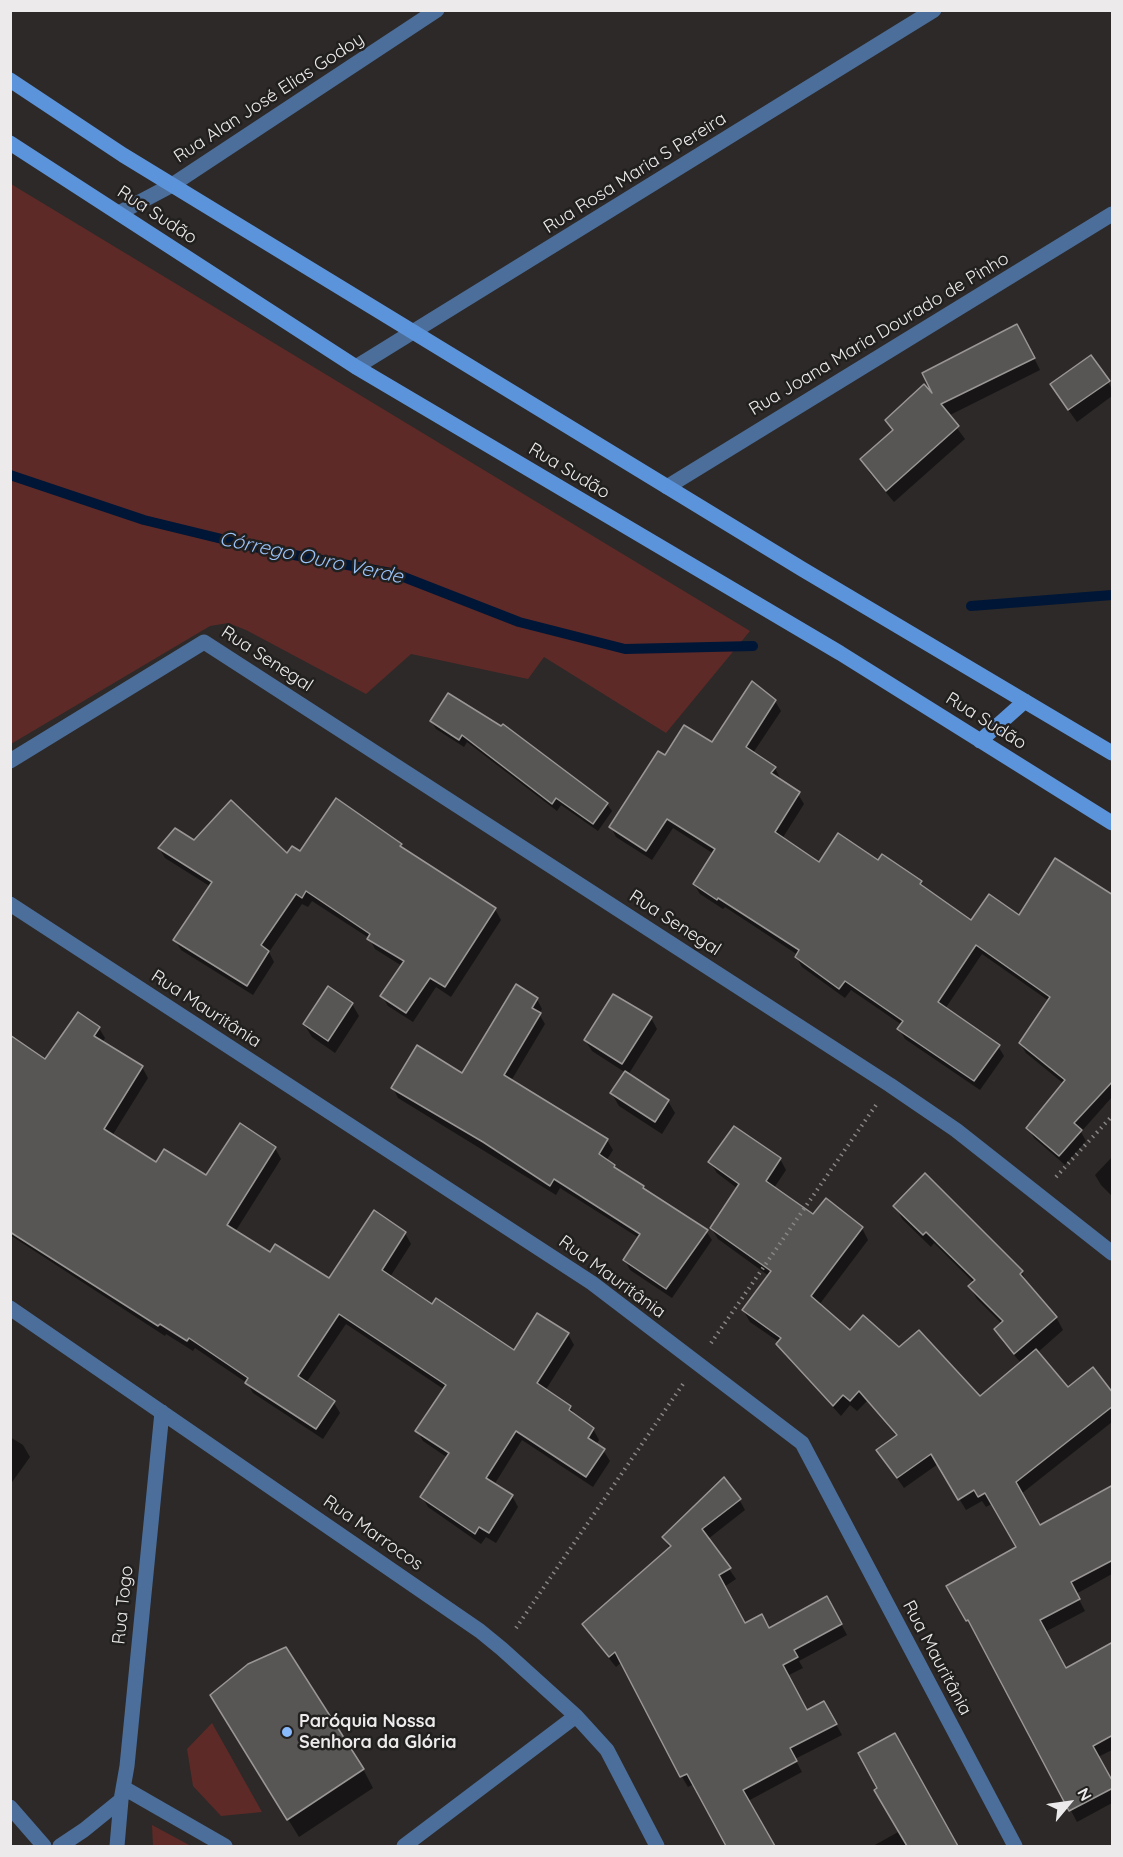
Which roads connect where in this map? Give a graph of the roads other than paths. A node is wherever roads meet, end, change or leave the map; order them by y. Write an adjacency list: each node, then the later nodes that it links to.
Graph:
1 (437, 10): 5 (street, Rua Alan José Elias Godoy)
2 (934, 10): 8 (street, Rua Rosa Maria S Pereira)
3 (10, 80): 5 (street, Rua Sudão)
4 (10, 143): 6 (street, Rua Sudão)
5 (172, 185): 6 (street, Rua Alan José Elias Godoy); 8 (street, Rua Sudão)
6 (119, 213): 9 (street, Rua Sudão)
7 (1113, 214): 10 (street, Rua Joana Maria Dourado de Pinho)
8 (414, 333): 9 (street, Rua Rosa Maria S Pereira); 10 (street, Rua Sudão)
9 (356, 367): 12 (street, Rua Sudão)
10 (667, 487): 11 (street, Rua Sudão)
11 (1025, 701): 12 (street); 13 (street, Rua Sudão)
12 (980, 741): 15 (street, Rua Sudão)
13 (1113, 753)
14 (10, 761): 17 (street, Rua Senegal)
15 (1113, 823)
16 (10, 904): 29 (street, Rua Mauritânia)
17 (1113, 1253)
18 (10, 1308): 19 (street, Rua Marrocos)
19 (162, 1412): 20 (street, Rua Marrocos); 21 (street, Rua Togo)
20 (576, 1716): 27 (street); 28 (street, Rua Marrocos)
21 (122, 1794): 24 (street); 25 (street, Rua Togo); 26 (street)
22 (10, 1807): 23 (street)
23 (44, 1846)
24 (60, 1846)
25 (117, 1846)
26 (225, 1846)
27 (404, 1846)
28 (657, 1846)
29 (1015, 1846)

